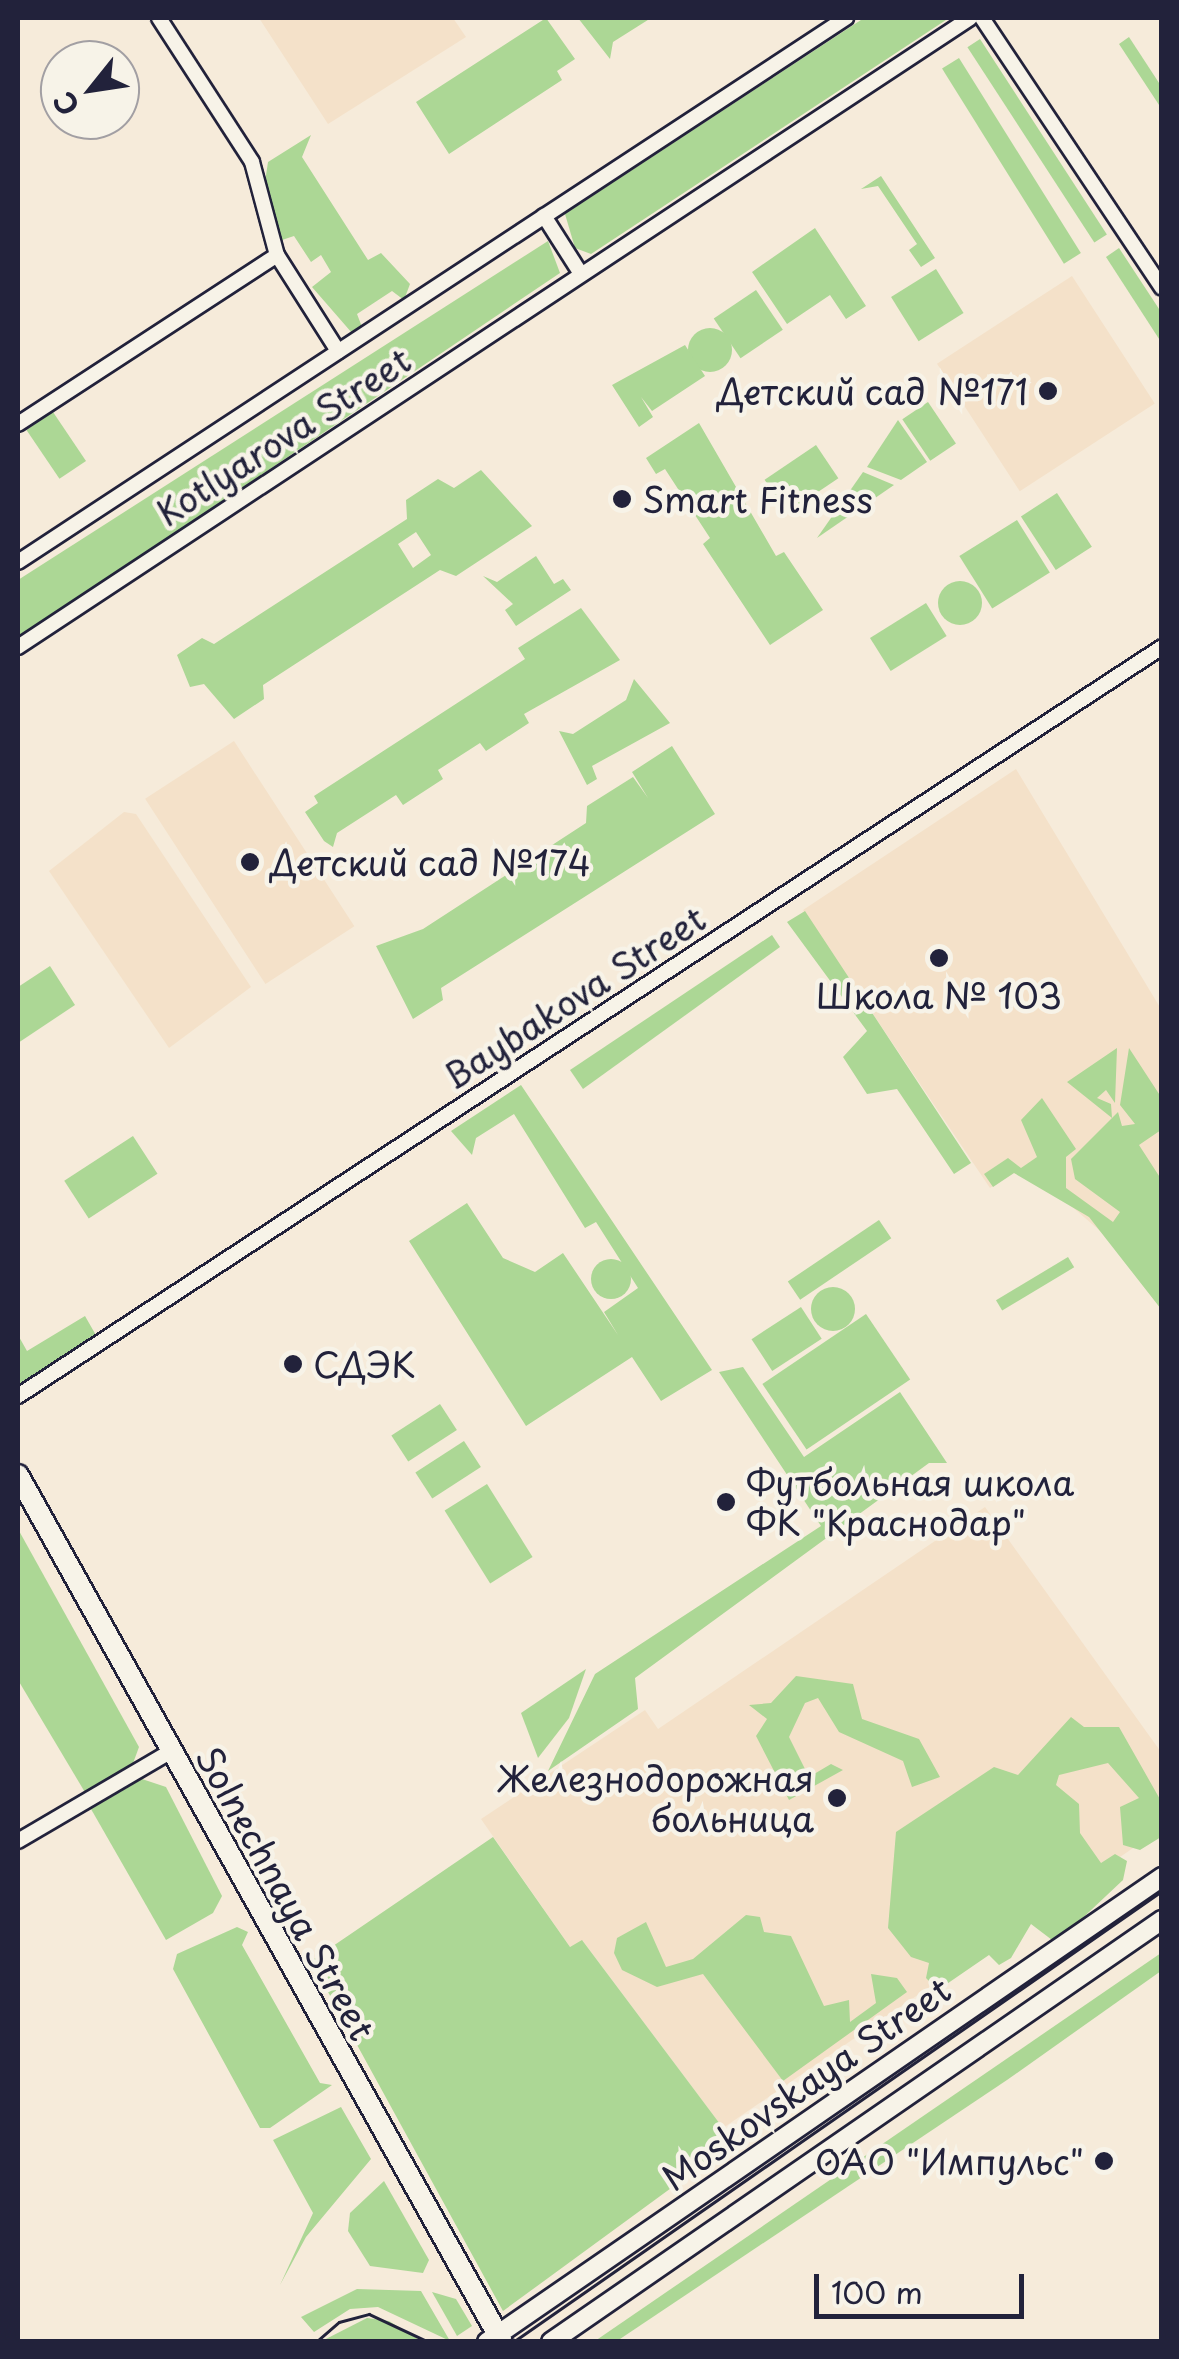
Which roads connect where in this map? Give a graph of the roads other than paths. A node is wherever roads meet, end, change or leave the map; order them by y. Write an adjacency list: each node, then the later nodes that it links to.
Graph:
1 (159, 18): 6 (street, Kotlyarova Street)
2 (846, 18): 5 (street, Kotlyarova Street)
3 (970, 18): 7 (street, Kotlyarova Street)
4 (982, 18): 8 (street)
5 (544, 216): 7 (street); 9 (street, Kotlyarova Street)
6 (277, 255): 9 (street, Kotlyarova Street); 10 (street)
7 (581, 274): 12 (street, Kotlyarova Street)
8 (1162, 288)
9 (338, 351): 11 (street, Kotlyarova Street)
10 (18, 424)
11 (18, 562)
12 (18, 647)
13 (1162, 647): 14 (street, Baybakova Street)
14 (18, 1396)
15 (18, 1475): 16 (main road, Solnechnaya Street)
16 (170, 1752): 17 (street); 24 (main road, Solnechnaya Street)
17 (18, 1841)
18 (1162, 1877): 20 (street, Moskovskaya Street)
19 (1162, 1920): 22 (street, Moskovskaya Street)
20 (751, 2161): 21 (street, Moskovskaya Street); 22 (street)
21 (728, 2177): 23 (street); 24 (street, Moskovskaya Street)
22 (771, 2190): 23 (street, Moskovskaya Street)
23 (747, 2206): 25 (street, Moskovskaya Street)
24 (496, 2339)
25 (551, 2342)

